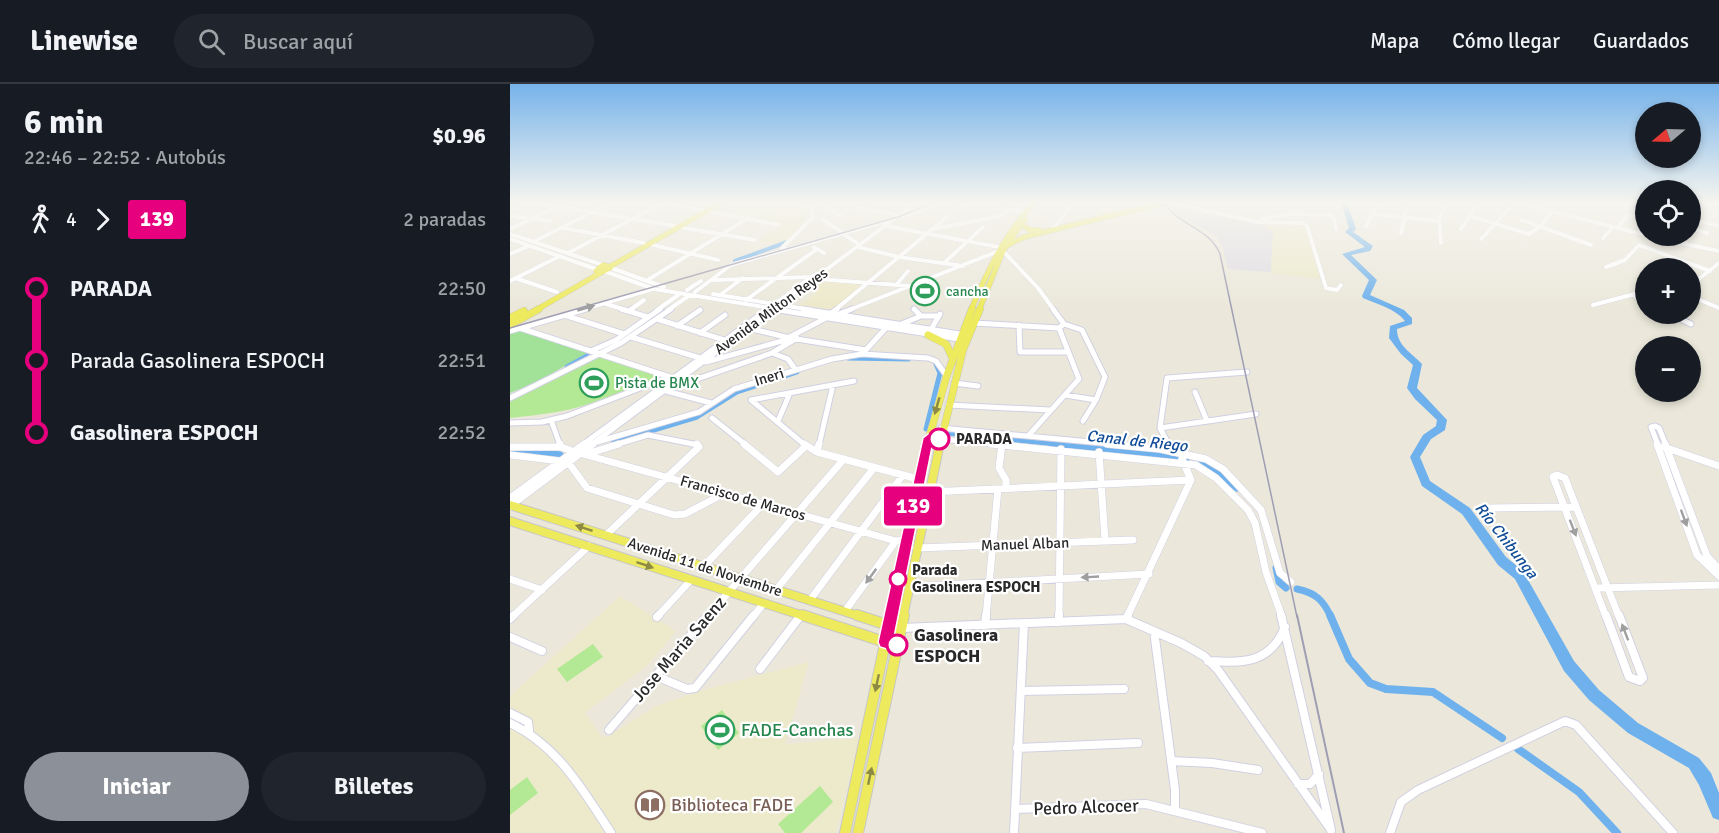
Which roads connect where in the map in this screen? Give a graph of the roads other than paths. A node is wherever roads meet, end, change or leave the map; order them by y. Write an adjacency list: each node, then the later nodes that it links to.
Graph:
1 (519, 237): 27 (street)
2 (545, 237): 27 (street)
3 (600, 237): 39 (street)
4 (607, 237): 30 (street)
5 (658, 237): 30 (main road)
6 (716, 237): 40 (street)
7 (738, 237): 24 (street)
8 (793, 237): 35 (street)
9 (823, 237): 35 (street)
10 (827, 237): 28 (street)
11 (847, 237): 32 (street)
12 (868, 237): 32 (street, Avenida Milton Reyes)
13 (923, 237): 44 (street)
14 (956, 237): 25 (street)
15 (972, 237): 25 (street)
16 (1005, 237): 26 (main road)
17 (1017, 237): 23 (main road)
18 (1024, 237): 37 (main road)
19 (1310, 237): 64 (street)
20 (1440, 237): 29 (street)
21 (1568, 237): 33 (street)
22 (510, 239): 31 (street)
23 (1010, 239): 26 (main road); 37 (main road)
24 (755, 240)
25 (969, 240): 37 (street); 46 (street)
26 (1002, 241): 37 (main road)
27 (535, 242): 39 (street)
28 (809, 243): 36 (street); 48 (street)
29 (1441, 243)
30 (646, 244): 40 (street); 51 (main road)
31 (529, 245): 42 (street); 43 (street)
32 (857, 245): 44 (street); 57 (street, Avenida Milton Reyes)
33 (1591, 245)
34 (1696, 246): 38 (street)
35 (782, 248): 48 (street)
36 (818, 249): 41 (street); 54 (street)
37 (1000, 250): 49 (street); 89 (main road); 94 (street); 103 (main road)
38 (1719, 251)
39 (568, 253): 51 (street)
40 (692, 253): 45 (street); 60 (street)
41 (824, 253)
42 (510, 254)
43 (560, 256): 51 (street); 55 (street)
44 (899, 257): 46 (street); 62 (street)
45 (718, 260)
46 (944, 263): 49 (street)
47 (1719, 263): 53 (street)
48 (731, 264): 59 (street)
49 (963, 267): 65 (street)
50 (1606, 267): 53 (street)
51 (604, 268): 60 (street); 66 (street); 67 (main road); 90 (main road)
52 (908, 271): 63 (street)
53 (1710, 271): 58 (street)
54 (778, 277): 56 (street); 57 (street); 73 (street)
55 (512, 278): 67 (street)
56 (744, 278): 59 (street); 71 (street)
57 (814, 278): 62 (street); 77 (street, Avenida Milton Reyes)
58 (1701, 278)
59 (711, 280): 68 (street)
60 (646, 281): 68 (street)
61 (701, 281): 68 (street)
62 (870, 282): 63 (street); 84 (street)
63 (897, 284): 65 (street)
64 (1341, 285)
65 (912, 286): 84 (street)
66 (654, 289): 69 (street); 75 (street)
67 (557, 292): 87 (main road)
68 (691, 292): 69 (street); 71 (street); 77 (street); 88 (street)
69 (681, 293): 86 (street)
70 (1633, 295): 76 (street)
71 (720, 296): 73 (street)
72 (644, 300): 81 (street)
73 (746, 300): 77 (street)
74 (1701, 301): 78 (street)
75 (604, 303): 81 (street); 82 (street, one-way to 75)
76 (1593, 305)
77 (774, 307): 84 (street); 96 (street, Avenida Milton Reyes); 107 (street, Avenida Milton Reyes)
78 (1719, 308)
79 (914, 309): 85 (street)
80 (700, 310): 92 (street)
81 (628, 311): 86 (street)
82 (563, 315): 95 (street); 101 (street)
83 (725, 315): 99 (street)
84 (831, 315): 91 (street); 97 (street); 104 (street)
85 (921, 316): 91 (street); 100 (street)
86 (648, 317): 101 (street)
87 (510, 318)
88 (657, 319): 92 (street); 102 (street)
89 (974, 323): 93 (street); 105 (main road)
90 (510, 325)
91 (898, 325): 100 (street)
92 (677, 326): 99 (street)
93 (1019, 326): 94 (street); 111 (street)
94 (1062, 326): 111 (street); 128 (street)
95 (520, 328): 98 (street); 108 (street)
96 (748, 328): 104 (street); 114 (street, Avenida Milton Reyes)
97 (885, 329): 100 (street); 110 (street)
98 (510, 331)
99 (700, 333): 107 (street)
100 (929, 333): 103 (street); 113 (main road)
101 (624, 334): 108 (street)
102 (631, 337): 112 (street); 114 (street)
103 (959, 337): 105 (street); 113 (main road)
104 (790, 338): 106 (street); 114 (street)
105 (968, 338): 120 (main road)
106 (797, 339): 109 (street); 110 (street)
107 (724, 340): 114 (street, Avenida Milton Reyes)
108 (591, 351): 112 (street)
109 (772, 352): 115 (street); 123 (street)
110 (864, 352): 115 (street, Ineri); 117 (street, Ineri)
111 (1068, 352): 126 (street)
112 (598, 353): 118 (street); 127 (street)
113 (952, 357): 117 (main road)
114 (700, 361): 118 (street, Avenida Milton Reyes); 123 (street, Avenida Milton Reyes)
115 (795, 369): 129 (street, Ineri)
116 (1247, 372): 139 (street)
117 (946, 375): 140 (main road, one-way to 140)
118 (671, 378): 134 (street); 149 (street, Avenida Milton Reyes)
119 (854, 381): 121 (street)
120 (954, 383): 122 (street); 130 (main road)
121 (833, 385): 125 (street); 150 (street)
122 (978, 386)
123 (664, 390): 129 (street); 142 (street, Avenida Milton Reyes)
124 (1195, 392): 137 (street)
125 (790, 393): 135 (street); 135 (street)
126 (1065, 395): 128 (street); 131 (street)
127 (510, 398)
128 (1096, 400): 136 (street)
129 (711, 403): 142 (street, Ineri)
130 (948, 405): 131 (street); 140 (main road)
131 (1050, 410): 141 (street)
132 (1256, 414): 137 (street)
133 (712, 418): 144 (street)
134 (551, 420): 138 (street); 147 (street)
135 (778, 421): 144 (street)
136 (1083, 421)
137 (1207, 421): 139 (street)
138 (510, 423)
139 (1160, 428): 154 (street)
140 (936, 435): 141 (street); 143 (street); 161 (main road); 166 (main road)
141 (1028, 436): 154 (street)
142 (594, 443): 152 (street, Avenida Milton Reyes)
143 (1002, 443): 148 (street); 165 (street)
144 (806, 446): 150 (street)
145 (1661, 446): 157 (street); 187 (street); 189 (street, one-way to 189)
146 (510, 447): 147 (street)
147 (561, 447): 149 (street)
148 (1061, 449): 151 (street); 164 (street)
149 (572, 451): 152 (street); 156 (street, Avenida Milton Reyes)
150 (817, 452): 155 (street)
151 (1099, 452): 154 (street); 163 (street)
152 (584, 453): 156 (street, Avenida Milton Reyes); 160 (street, Francisco de Marcos); 160 (street)
153 (510, 454): 156 (street)
154 (1179, 456): 162 (street); 194 (street); 213 (street)
155 (844, 459): 158 (street); 174 (street, Jose Maria Saenz)
156 (564, 461): 168 (street, Avenida Milton Reyes); 170 (street)
157 (1719, 466)
158 (874, 468): 159 (street); 176 (street)
159 (903, 475): 161 (street); 177 (street)
160 (668, 477): 167 (street, Francisco de Marcos); 170 (street)
161 (918, 479): 181 (main road)
162 (1191, 480): 163 (street); 188 (street)
163 (1101, 484): 164 (street); 179 (street)
164 (1060, 487): 165 (street); 182 (street)
165 (1002, 489): 166 (street); 183 (street)
166 (928, 492): 185 (main road)
167 (725, 493): 169 (street, Francisco de Marcos); 170 (street)
168 (510, 504): 178 (main road, Avenida 11 de Noviembre, one-way to 168)
169 (763, 504): 174 (street, Francisco de Marcos); 186 (street)
170 (638, 505): 178 (street)
171 (1565, 507): 172 (street); 172 (street); 173 (street); 198 (street, one-way to 198)
172 (1576, 507): 199 (street)
173 (1490, 508)
174 (797, 513): 176 (street, Francisco de Marcos); 191 (street, Jose Maria Saenz)
175 (510, 521): 184 (main road, Avenida 11 de Noviembre)
176 (830, 523): 177 (street, Francisco de Marcos); 201 (street)
177 (863, 532): 181 (street, Francisco de Marcos); 203 (street)
178 (606, 536): 186 (main road, Avenida 11 de Noviembre)
179 (1105, 540): 180 (street, Manuel Alban); 182 (street, Manuel Alban)
180 (1133, 540)
181 (901, 541): 205 (street, one-way to 205); 214 (main road)
182 (1059, 542): 183 (street, Manuel Alban); 192 (street)
183 (992, 545): 185 (street, Manuel Alban); 195 (street)
184 (589, 546): 193 (main road, Avenida 11 de Noviembre, one-way to 193); 200 (street)
185 (917, 548): 197 (main road)
186 (703, 567): 191 (main road, Avenida 11 de Noviembre)
187 (1719, 569)
188 (1149, 574): 192 (street, one-way to 192); 209 (street)
189 (1719, 576)
190 (510, 579): 200 (street)
191 (740, 579): 201 (main road, Avenida 11 de Noviembre); 202 (street, Jose Maria Saenz)
192 (1060, 579): 195 (street); 210 (street)
193 (691, 580): 202 (main road, Avenida 11 de Noviembre); 207 (street)
194 (1291, 582)
195 (989, 583): 197 (street); 212 (street)
196 (1719, 585): 199 (street)
197 (909, 587): 214 (main road)
198 (1597, 588): 199 (street); 199 (street, one-way to 199)
199 (1608, 588)
200 (542, 590): 208 (street)
201 (776, 590): 203 (main road, Avenida 11 de Noviembre)
202 (729, 592): 204 (main road, Avenida 11 de Noviembre); 221 (street, Jose Maria Saenz)
203 (810, 600): 205 (main road, Avenida 11 de Noviembre)
204 (763, 604): 206 (main road, Avenida 11 de Noviembre); 221 (street)
205 (845, 611): 214 (main road, Avenida 11 de Noviembre)
206 (801, 615): 217 (main road, Avenida 11 de Noviembre); 220 (street)
207 (657, 617)
208 (510, 619)
209 (1126, 619): 210 (street); 215 (street)
210 (1059, 622): 211 (street)
211 (1024, 623): 212 (street); 223 (street)
212 (985, 625): 214 (street)
213 (1285, 626): 219 (street); 232 (street)
214 (895, 627): 217 (main road)
215 (1154, 631): 219 (street); 230 (street)
216 (510, 637): 218 (street)
217 (891, 644): 238 (main road, one-way to 238); 239 (main road, one-way to 217)
218 (542, 651)
219 (1208, 661): 233 (street)
220 (760, 669)
221 (656, 676): 227 (street, Jose Maria Saenz)
222 (1124, 689): 223 (street)
223 (1021, 691): 229 (street)
224 (510, 713): 226 (street)
225 (510, 723): 226 (street)
226 (529, 730): 237 (street)
227 (609, 730)
228 (1138, 743): 229 (street)
229 (1017, 748): 234 (street)
230 (1171, 761): 231 (street); 235 (street)
231 (1258, 770)
232 (1318, 774): 233 (street); 236 (street)
233 (1298, 784): 236 (street)
234 (1015, 809): 235 (street, Pedro Alcocer); 240 (street)
235 (1175, 811): 241 (street, Pedro Alcocer)
236 (1332, 832)
237 (611, 833)
238 (845, 833)
239 (858, 833)
240 (1014, 833)
241 (1262, 833)
242 (1390, 833): 243 (street)
243 (1673, 833)

